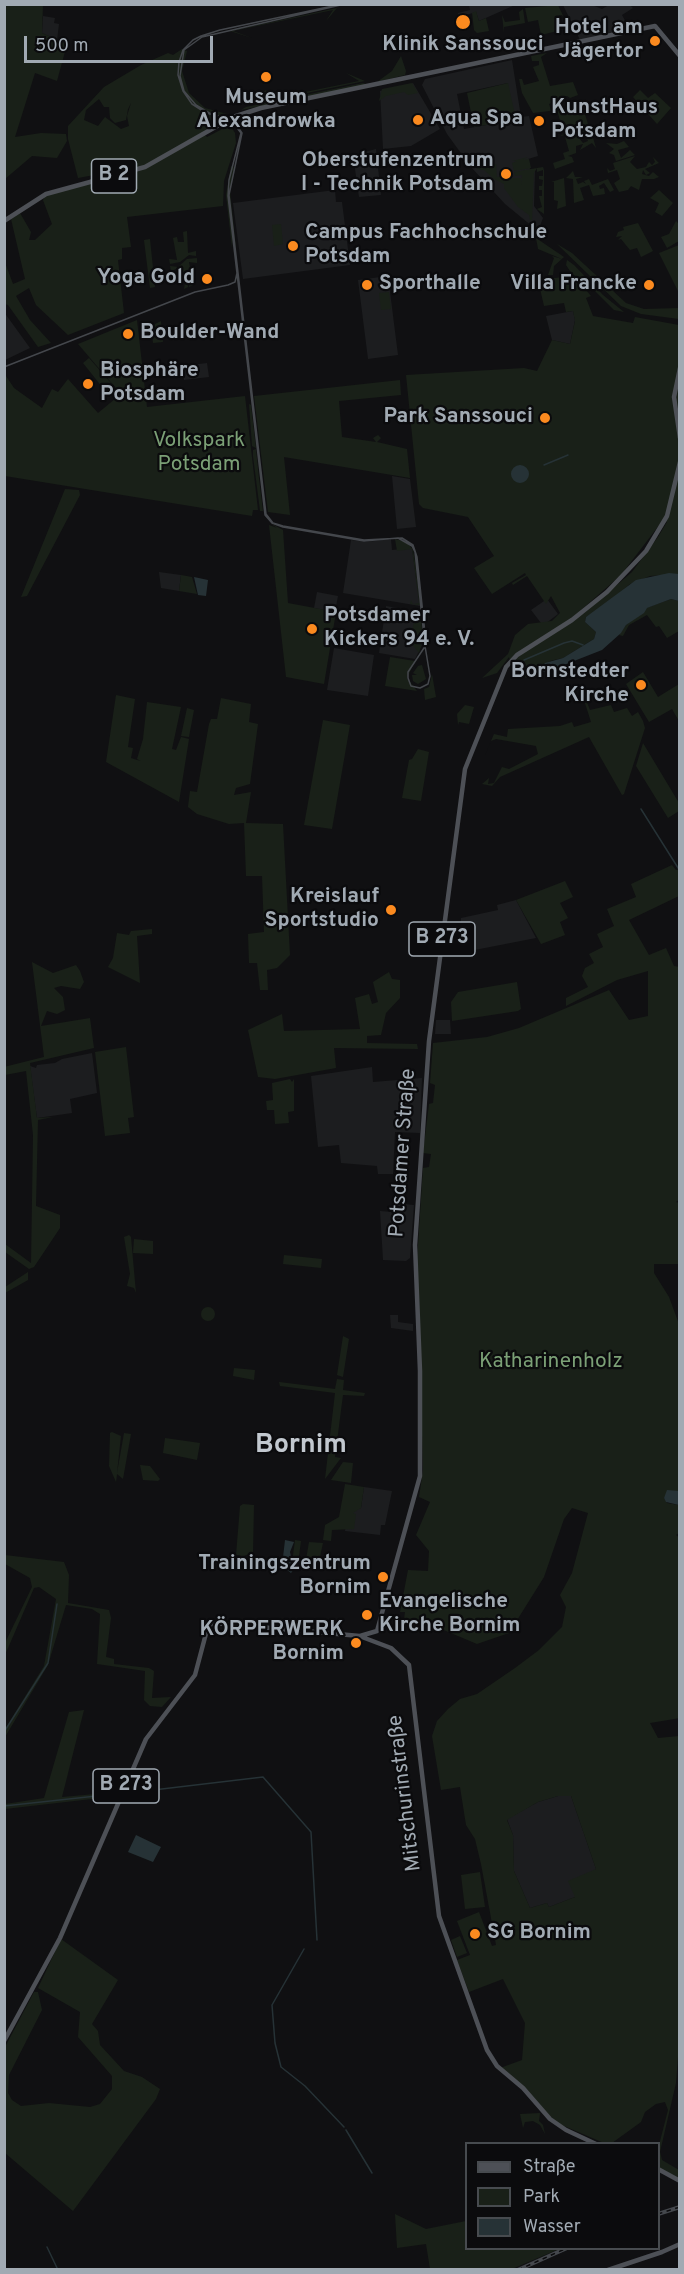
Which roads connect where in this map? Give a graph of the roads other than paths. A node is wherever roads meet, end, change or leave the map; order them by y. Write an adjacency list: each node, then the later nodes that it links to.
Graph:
1 (680, 56): 2 (main road, B 2)
2 (4, 221)
3 (680, 368): 4 (main road)
4 (680, 438)
5 (680, 462): 6 (main road, Potsdamer Straße / B 273)
6 (377, 1631): 7 (main road, B 273); 8 (main road)
7 (360, 1636): 8 (main road); 9 (main road, B 273)
8 (381, 1643): 10 (main road, Mitschurinstraße)
9 (4, 2042)
10 (592, 2142)
11 (660, 2170): 12 (main road)
12 (680, 2181)
13 (680, 2244): 14 (main road)
14 (608, 2270)

